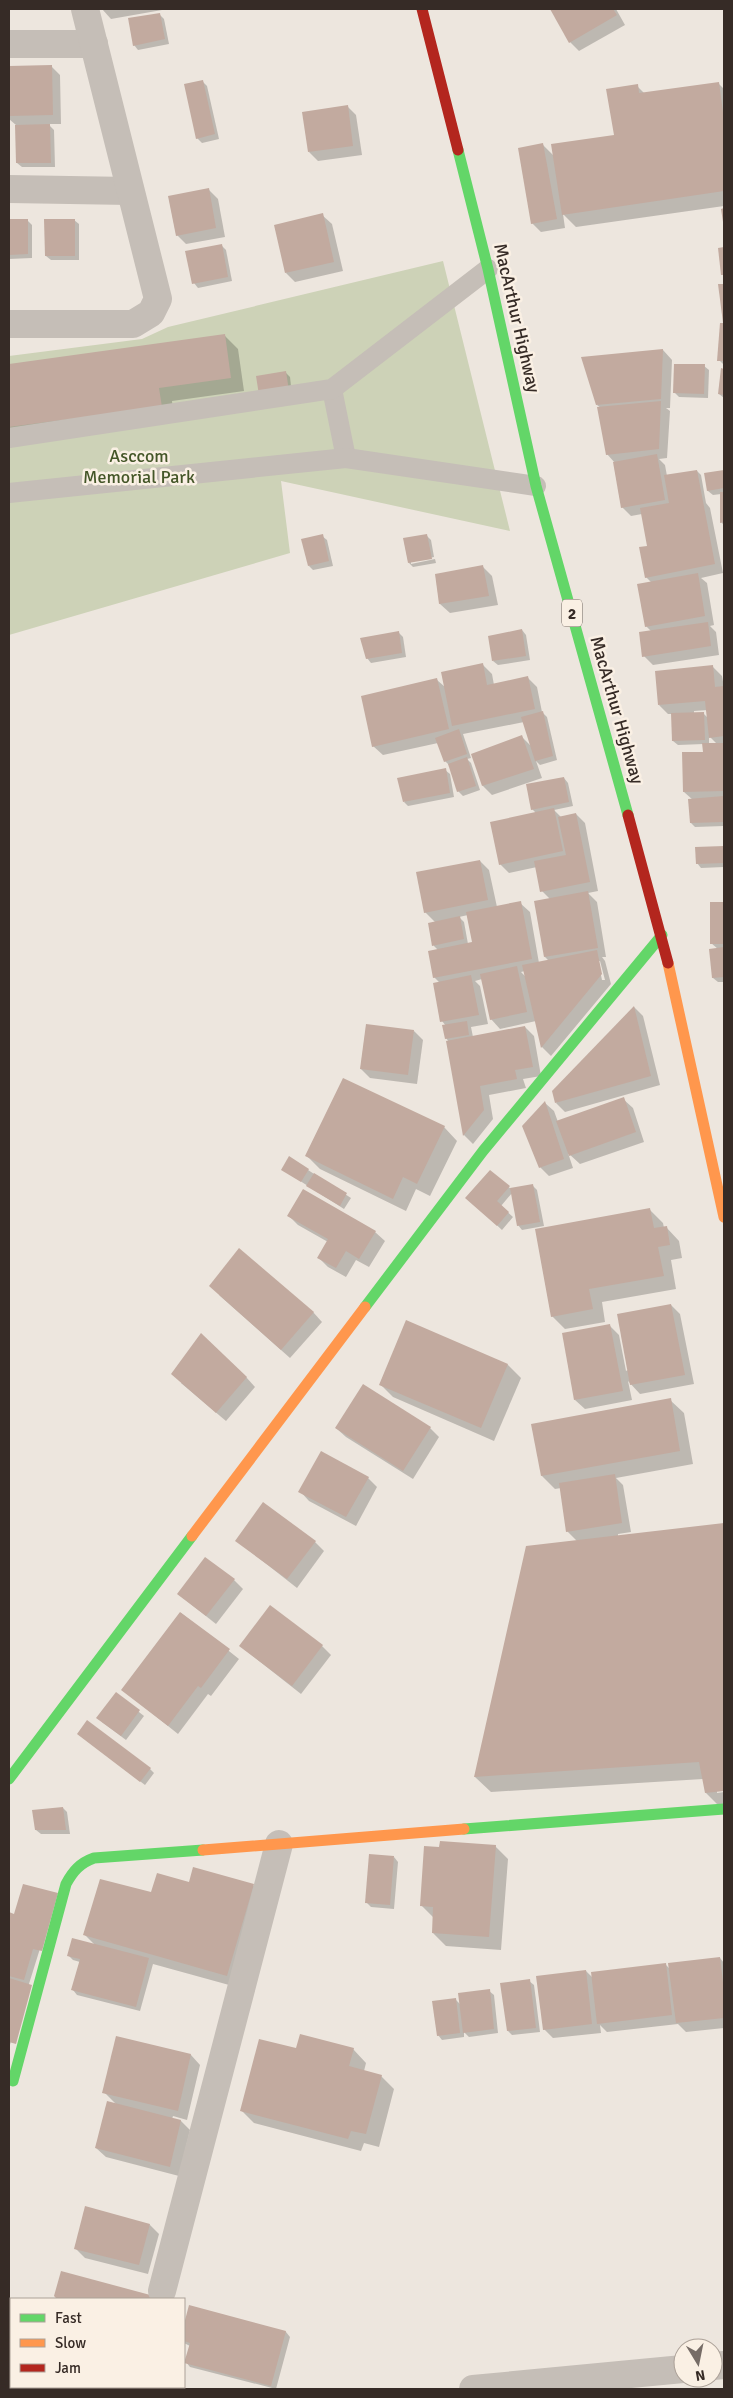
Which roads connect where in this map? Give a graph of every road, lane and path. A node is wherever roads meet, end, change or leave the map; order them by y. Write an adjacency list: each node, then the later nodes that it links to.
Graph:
1 (85, 9): 4 (street)
2 (422, 9): 7 (main road, MacArthur Highway / 2)
3 (9, 44): 4 (street)
4 (94, 44): 6 (street)
5 (9, 189): 6 (street)
6 (130, 191): 8 (street)
7 (488, 268): 9 (lane); 12 (main road, MacArthur Highway / 2)
8 (9, 324)
9 (332, 389): 10 (lane); 11 (lane)
10 (9, 438)
11 (346, 458): 12 (lane); 13 (lane)
12 (536, 486): 14 (main road, MacArthur Highway / 2)
13 (9, 493)
14 (662, 935): 15 (main road, MacArthur Highway / 2); 16 (main road)
15 (724, 1217)
16 (9, 1779)
17 (724, 1809): 18 (main road)
18 (279, 1844): 19 (main road); 20 (street)
19 (13, 2081)
20 (162, 2291)
21 (673, 2370): 22 (street)
22 (472, 2389)

